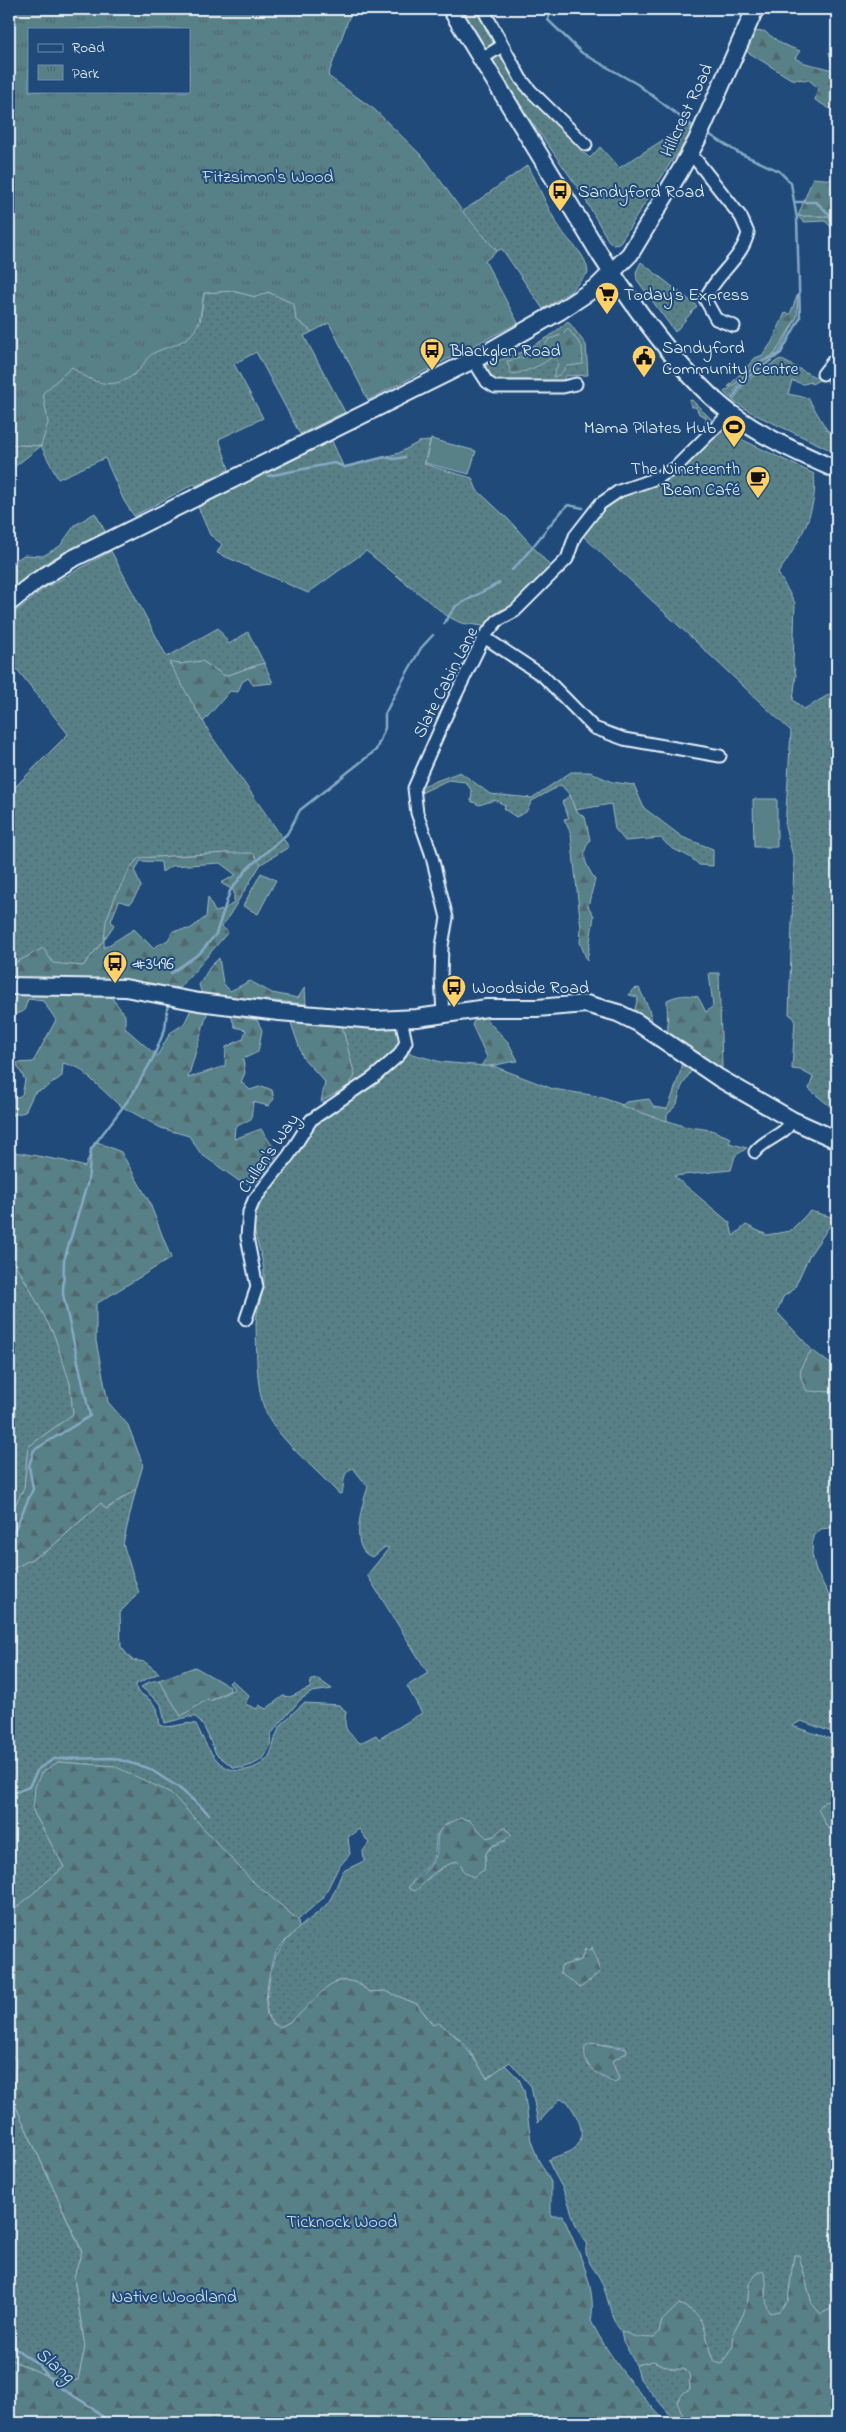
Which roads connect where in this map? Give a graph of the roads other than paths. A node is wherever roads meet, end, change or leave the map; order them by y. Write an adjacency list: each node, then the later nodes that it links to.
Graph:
1 (450, 9): 5 (street)
2 (484, 9): 4 (street)
3 (755, 9): 7 (street, Hillcrest Road)
4 (502, 46): 5 (street); 6 (street)
5 (481, 59): 8 (street)
6 (586, 145)
7 (689, 156): 8 (street, Hillcrest Road); 9 (street)
8 (612, 273): 11 (street); 14 (street)
9 (734, 326)
10 (836, 359): 12 (street)
11 (472, 360): 13 (street); 16 (street)
12 (824, 374)
13 (576, 384)
14 (730, 413): 15 (street); 17 (street, Slate Cabin Lane)
15 (837, 470)
16 (9, 603)
17 (484, 637): 18 (street); 20 (street, Slate Cabin Lane)
18 (720, 756)
19 (9, 986): 21 (street)
20 (443, 1014): 21 (street); 22 (street)
21 (401, 1020): 25 (street, Cullen's Way)
22 (792, 1120): 23 (street); 24 (street)
23 (837, 1140)
24 (755, 1152)
25 (246, 1320)

